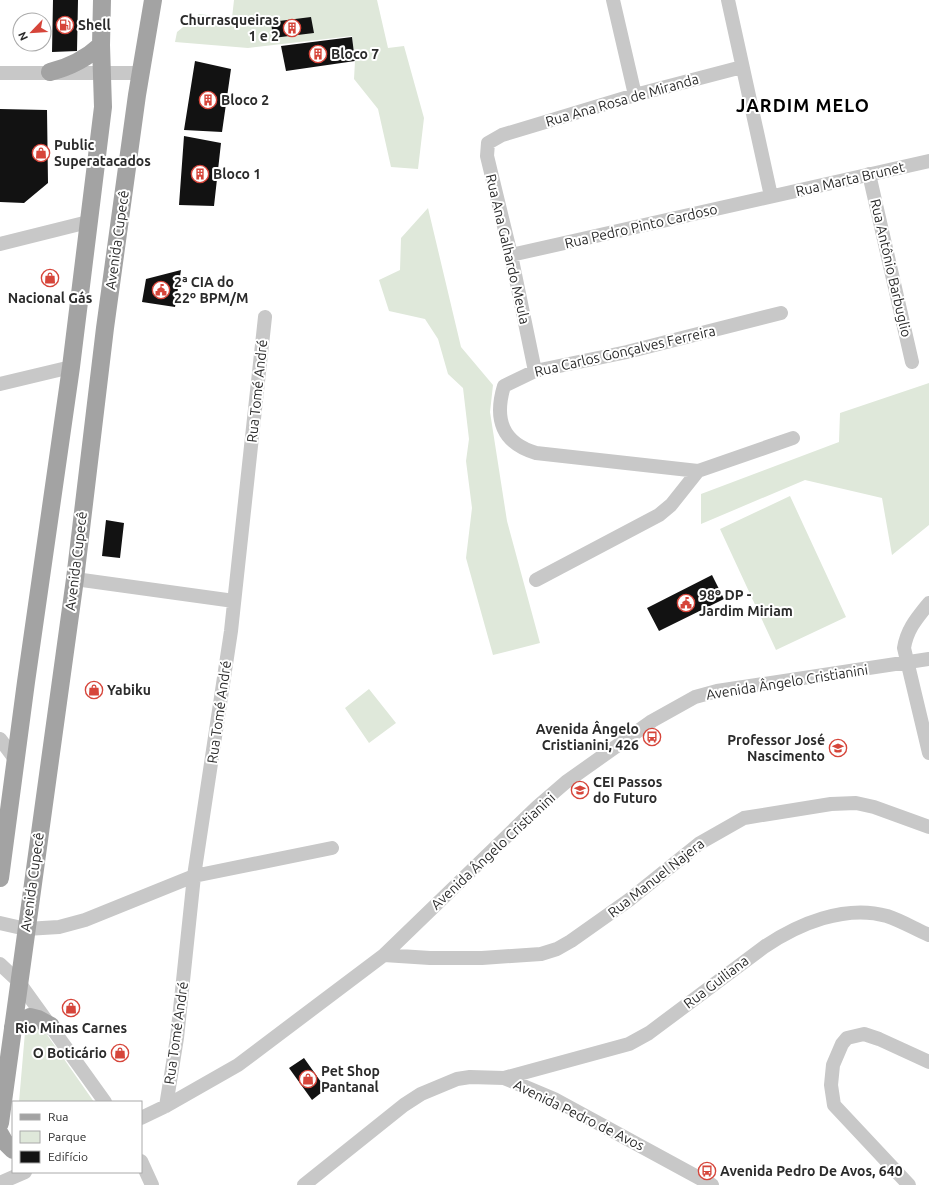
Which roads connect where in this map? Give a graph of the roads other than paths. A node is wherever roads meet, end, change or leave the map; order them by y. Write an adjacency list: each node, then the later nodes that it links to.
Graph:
1 (102, 0): 5 (main road)
2 (153, 0): 10 (main road, Avenida Cupecê)
3 (613, 0): 11 (street)
4 (729, 0): 6 (street)
5 (101, 45): 7 (main road); 8 (main road)
6 (742, 67): 11 (street, Rua Ana Rosa de Miranda); 15 (street)
7 (50, 72): 8 (street); 9 (street)
8 (103, 72): 10 (street); 16 (main road)
9 (0, 73)
10 (142, 73): 27 (main road, Avenida Cupecê)
11 (635, 95): 12 (street, Rua Ana Rosa de Miranda)
12 (502, 135): 18 (street, Rua Ana Galhardo Meula)
13 (929, 161): 14 (street, Rua Marta Brunet)
14 (869, 174): 15 (street, Rua Marta Brunet); 21 (street, Rua Antônio Barbuglio)
15 (771, 196): 18 (street, Rua Pedro Pinto Cardoso)
16 (88, 222): 17 (street); 22 (main road)
17 (0, 244)
18 (511, 255): 23 (street, Rua Ana Galhardo Meula)
19 (781, 314): 23 (street, Rua Carlos Gonçalves Ferreira)
20 (265, 317): 29 (street, Rua Tomé André)
21 (912, 362)
22 (71, 367): 24 (street); 35 (main road)
23 (535, 371): 26 (street, Rua Carlos Gonçalves Ferreira)
24 (0, 384)
25 (793, 438): 26 (street)
26 (698, 471): 28 (street)
27 (75, 579): 29 (street); 41 (main road, Avenida Cupecê)
28 (536, 580)
29 (234, 601): 38 (street, Rua Tomé André)
30 (929, 603): 32 (street)
31 (929, 659): 32 (street, Avenida Ângelo Cristianini)
32 (907, 663): 34 (street); 43 (street, Avenida Ângelo Cristianini)
33 (0, 739): 35 (street)
34 (929, 752)
35 (15, 759): 39 (main road)
36 (929, 828): 43 (street, Rua Manuel Najera)
37 (332, 848): 38 (street)
38 (194, 876): 41 (street); 51 (street, Rua Tomé André)
39 (0, 878)
40 (0, 923): 41 (street)
41 (26, 929): 45 (main road, Avenida Cupecê)
42 (929, 935): 49 (street, Rua Guiliana)
43 (384, 954): 51 (street, Avenida Ângelo Cristianini)
44 (0, 964): 45 (street)
45 (18, 981): 46 (street); 47 (main road, Avenida Cupecê)
46 (51, 1026): 47 (main road); 50 (street)
47 (13, 1027): 53 (main road, Avenida Cupecê)
48 (929, 1062): 62 (street)
49 (504, 1078): 60 (street, Avenida Pedro de Avos); 61 (street, Avenida Pedro de Avos)
50 (104, 1101)
51 (166, 1106): 52 (street, Avenida Ângelo Cristianini)
52 (142, 1118)
53 (0, 1123)
54 (0, 1134): 55 (main road)
55 (12, 1149)
56 (142, 1163): 59 (street)
57 (23, 1173): 58 (street)
58 (0, 1183)
59 (152, 1185)
60 (304, 1185)
61 (712, 1185)
62 (909, 1185)

